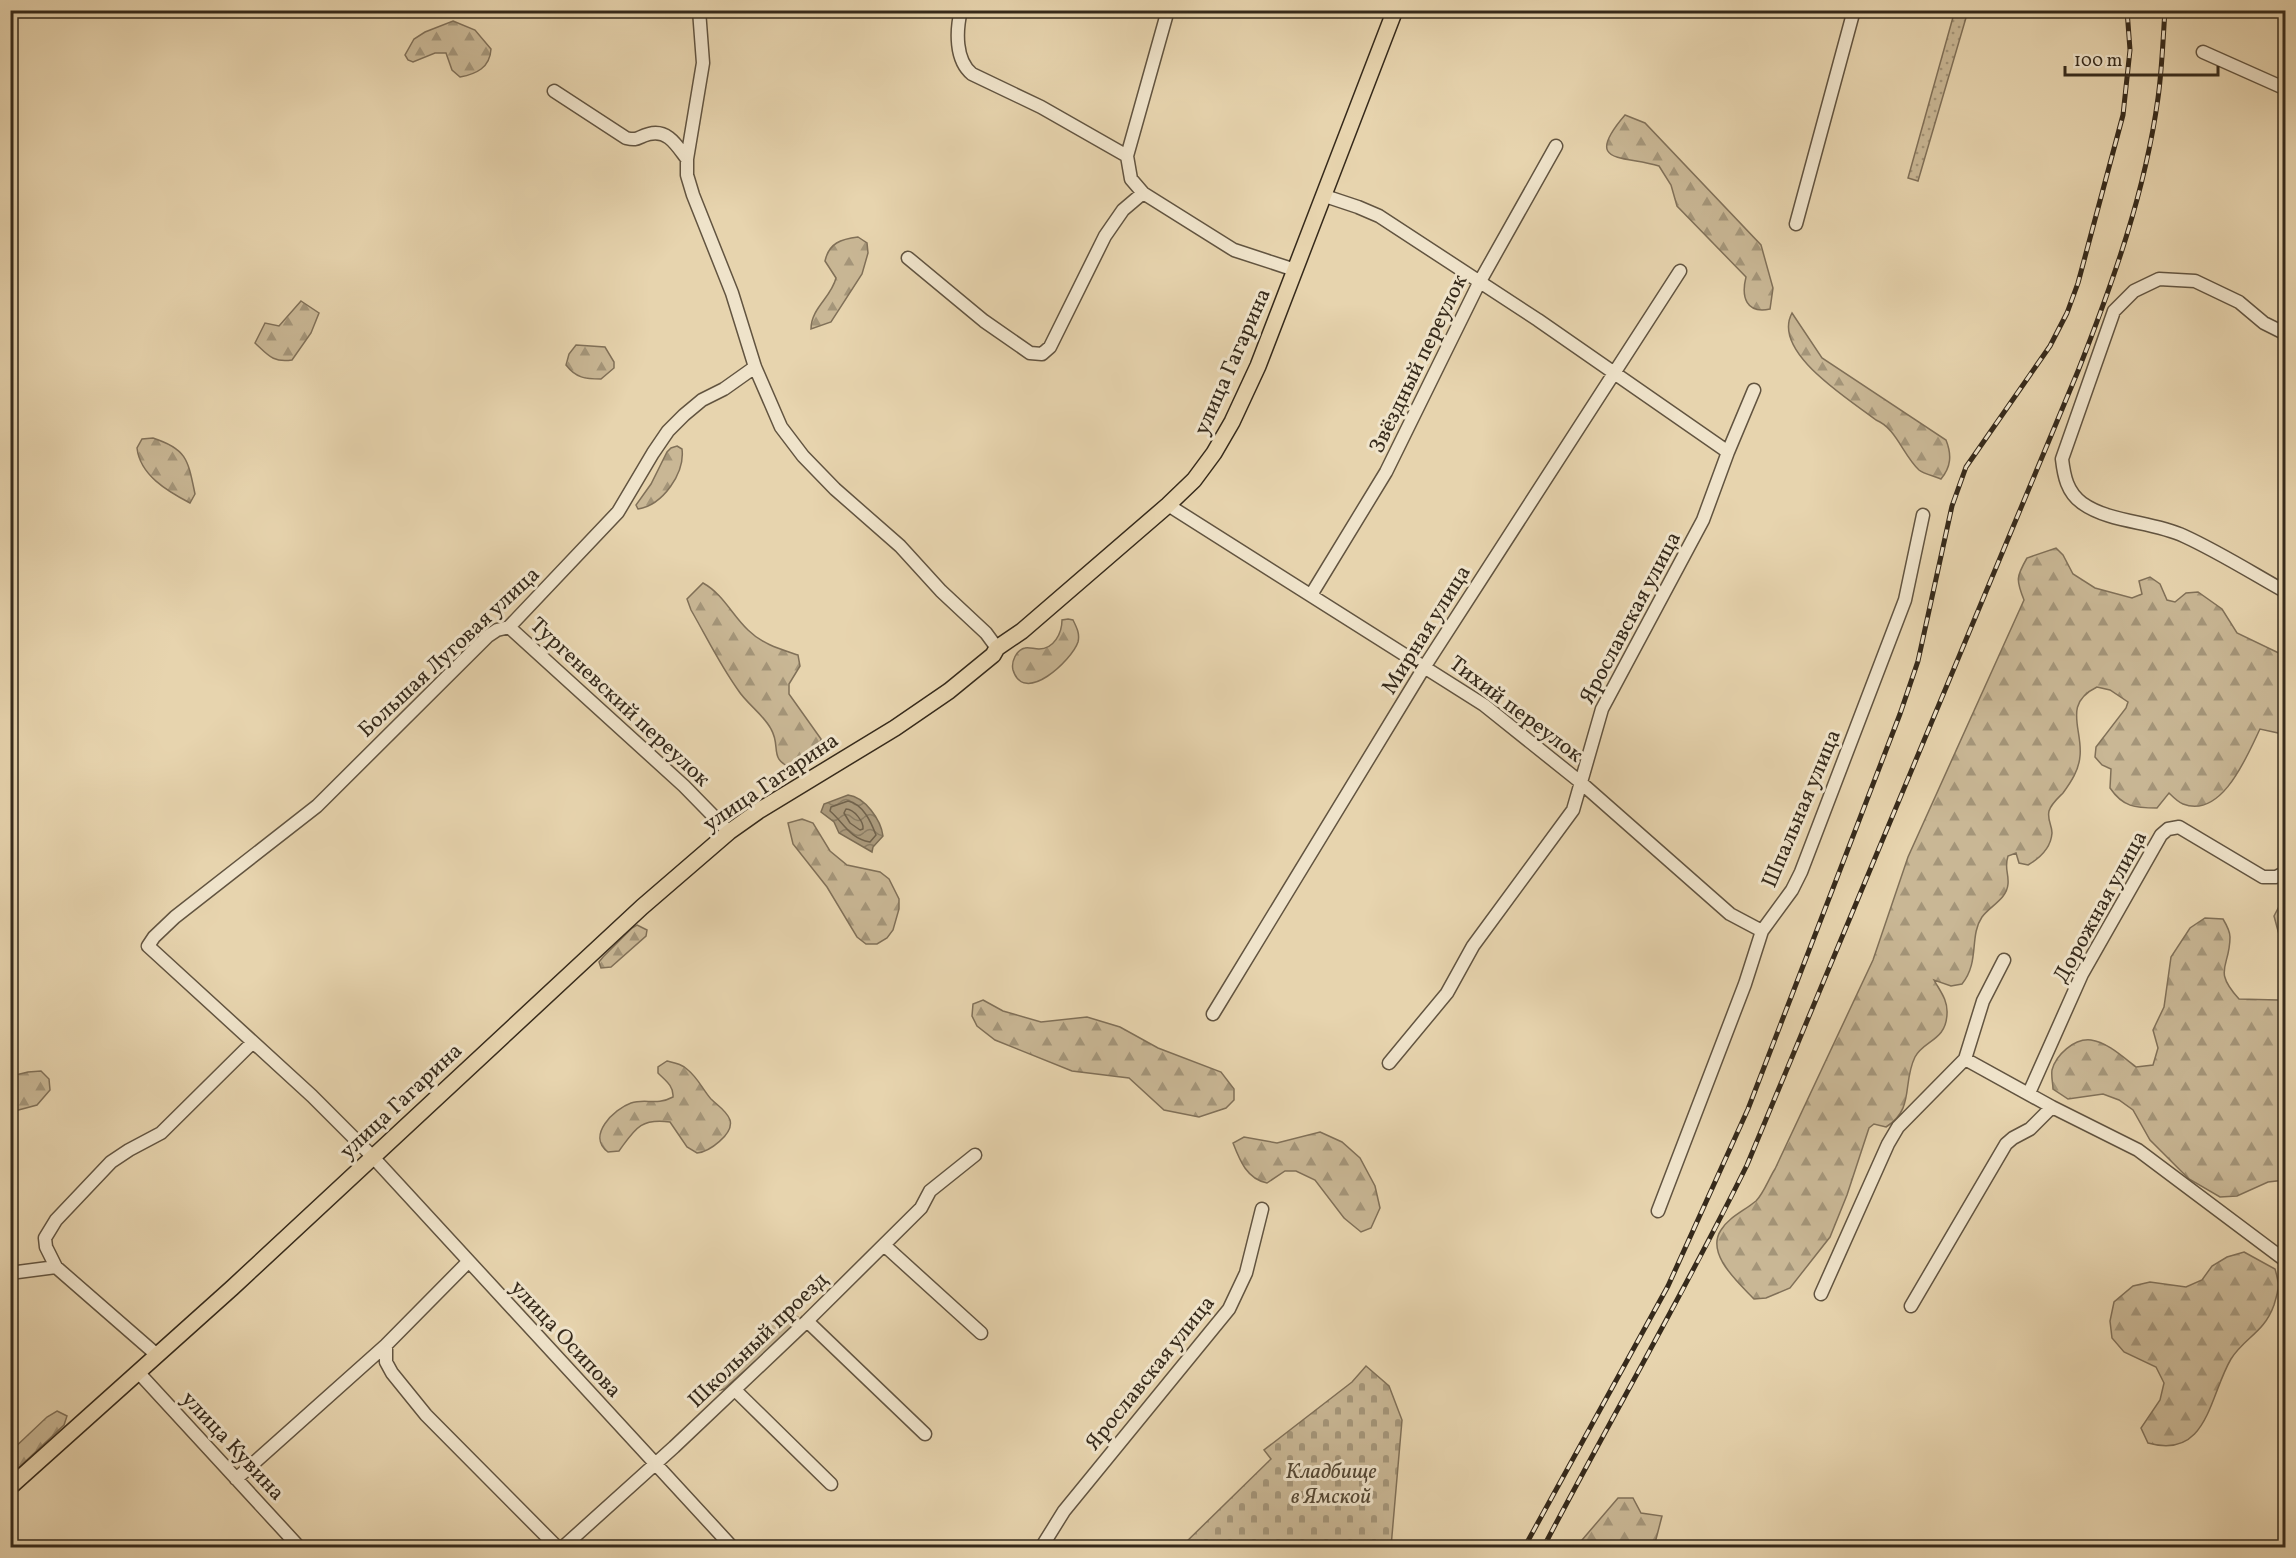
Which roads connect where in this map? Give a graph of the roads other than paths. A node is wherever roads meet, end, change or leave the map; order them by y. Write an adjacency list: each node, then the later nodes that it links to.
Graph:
1 (699, 10): 11 (street)
2 (961, 10): 10 (street)
3 (1168, 10): 10 (street)
4 (1395, 10): 13 (main road, улица Гагарина)
5 (1854, 10): 14 (street)
6 (2203, 52): 7 (street)
7 (2286, 89)
8 (554, 91): 11 (street)
9 (1556, 146): 18 (street, Звёздный переулок)
10 (1127, 156): 12 (street)
11 (687, 159): 20 (street)
12 (1143, 193): 15 (street); 16 (street)
13 (1325, 196): 16 (main road, улица Гагарина); 18 (street)
14 (1796, 224)
15 (908, 258)
16 (1295, 270): 24 (main road, улица Гагарина)
17 (1680, 271): 21 (street, Мирная улица)
18 (1479, 283): 21 (street); 27 (street, Звёздный переулок)
19 (2286, 334): 26 (street)
20 (755, 367): 28 (street, Большая Луговая улица); 29 (street)
21 (1614, 374): 23 (street); 30 (street, Мирная улица)
22 (1754, 390): 23 (street, Ярославская улица)
23 (1728, 452): 31 (street, Ярославская улица)
24 (1168, 505): 27 (street, Тихий переулок); 29 (main road, улица Гагарина)
25 (1923, 515): 34 (street, Шпальная улица)
26 (2286, 592)
27 (1311, 595): 30 (street, Тихий переулок)
28 (509, 627): 32 (street, Тургеневский переулок); 35 (street, Большая Луговая улица)
29 (997, 648): 32 (main road, улица Гагарина)
30 (1425, 666): 31 (street, Тихий переулок); 37 (street, Мирная улица)
31 (1580, 781): 34 (street, Тихий переулок); 40 (street, Ярославская улица)
32 (729, 832): 44 (main road, улица Гагарина)
33 (2286, 872): 41 (street, Дорожная улица)
34 (1762, 932): 46 (street, Шпальная улица)
35 (148, 946): 38 (street, улица Осипова)
36 (2004, 960): 39 (street)
37 (1213, 1014)
38 (253, 1042): 44 (street, улица Осипова); 50 (street)
39 (1965, 1059): 41 (street); 52 (street)
40 (1389, 1063)
41 (2029, 1093): 42 (street)
42 (2052, 1107): 48 (street); 53 (street)
43 (975, 1155): 47 (street, Школьный проезд)
44 (372, 1156): 49 (street, улица Осипова); 57 (main road, улица Гагарина)
45 (1262, 1209): 68 (street, Ярославская улица)
46 (1658, 1211)
47 (884, 1245): 54 (street, Школьный проезд); 55 (street)
48 (2286, 1261)
49 (468, 1262): 56 (street); 61 (street, улица Осипова)
50 (57, 1267): 51 (street); 57 (street)
51 (10, 1273)
52 (1821, 1294)
53 (1911, 1306)
54 (807, 1321): 59 (street, Школьный проезд); 60 (street)
55 (981, 1333)
56 (386, 1345): 62 (street); 66 (street)
57 (157, 1355): 58 (main road, улица Гагарина)
58 (138, 1372): 62 (street, улица Кувина); 64 (main road, улица Гагарина)
59 (735, 1390): 61 (street, Школьный проезд); 63 (street)
60 (925, 1434)
61 (654, 1463): 66 (street, Школьный проезд); 67 (street, улица Осипова)
62 (236, 1479): 65 (street, улица Кувина)
63 (831, 1484)
64 (10, 1487)
65 (300, 1548)
66 (560, 1548)
67 (733, 1548)
68 (1041, 1548)

